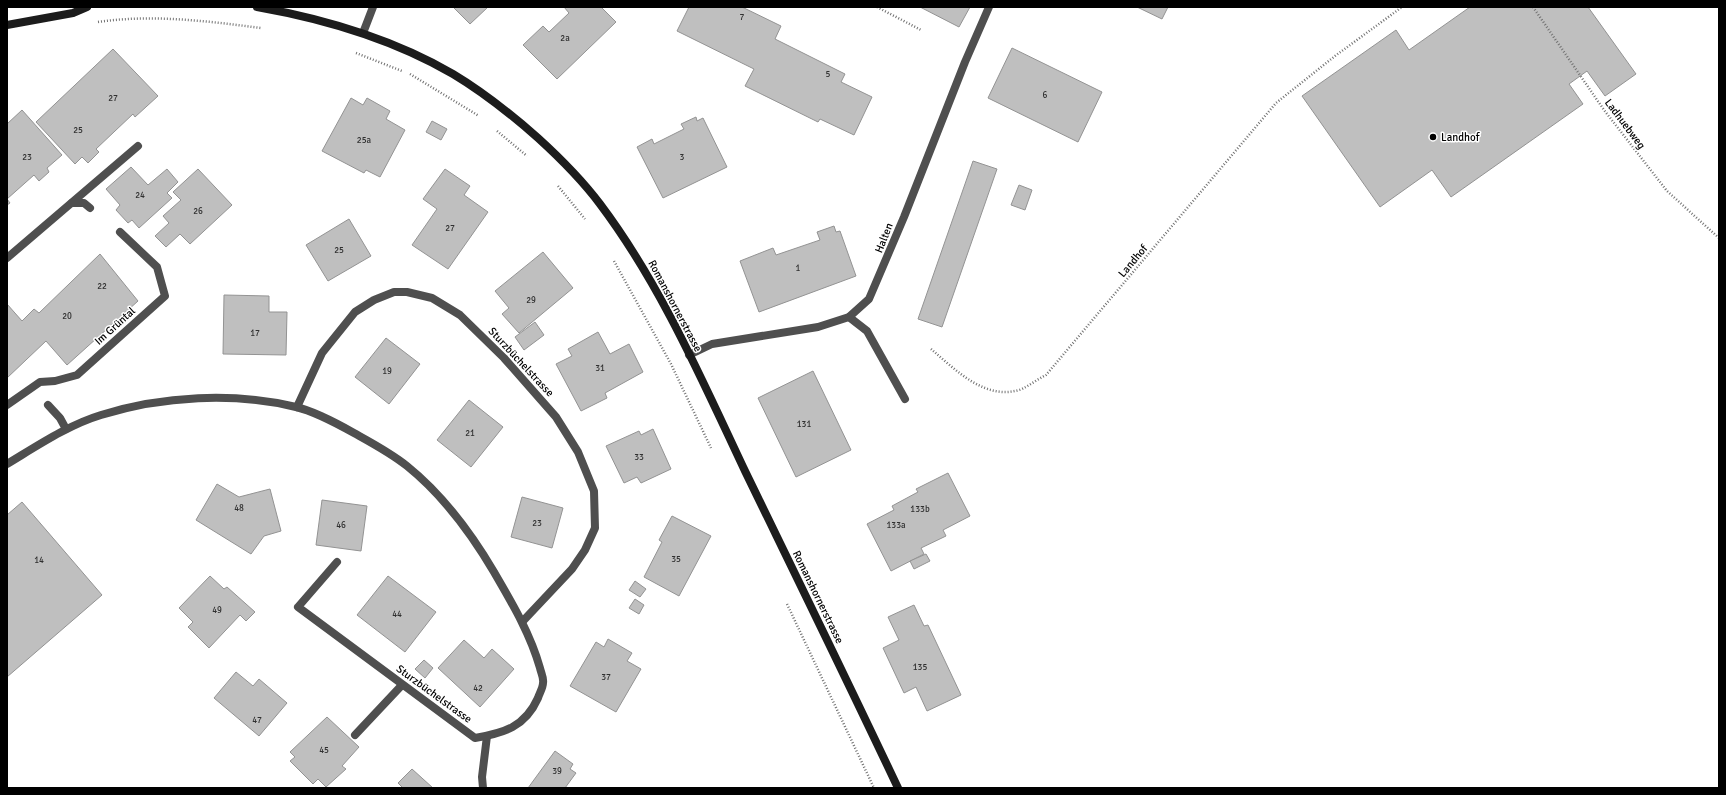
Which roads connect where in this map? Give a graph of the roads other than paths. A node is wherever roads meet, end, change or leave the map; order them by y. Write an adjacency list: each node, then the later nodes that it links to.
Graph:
1 (87, 7): 5 (main road)
2 (257, 7): 6 (main road, Romanshornerstrasse)
3 (373, 7): 6 (street)
4 (989, 7): 12 (street, Halten)
5 (7, 25)
6 (363, 33): 13 (main road, Romanshornerstrasse)
7 (138, 146): 8 (street)
8 (72, 203): 9 (street); 11 (street)
9 (90, 208)
10 (120, 232): 15 (street, Im Grüntal)
11 (7, 258)
12 (849, 317): 13 (street, Halten); 14 (street)
13 (689, 355): 26 (main road, Romanshornerstrasse)
14 (905, 399)
15 (7, 405)
16 (48, 405): 18 (street)
17 (298, 407): 18 (street, Sturzbüchelstrasse); 21 (street, Sturzbüchelstrasse); 21 (street, Sturzbüchelstrasse)
18 (66, 429): 19 (street, Sturzbüchelstrasse)
19 (7, 464)
20 (337, 562): 22 (street, Sturzbüchelstrasse)
21 (522, 620): 24 (street, Sturzbüchelstrasse)
22 (402, 685): 23 (street); 24 (street, Sturzbüchelstrasse)
23 (355, 735)
24 (487, 736): 25 (street)
25 (483, 788)
26 (898, 788)

